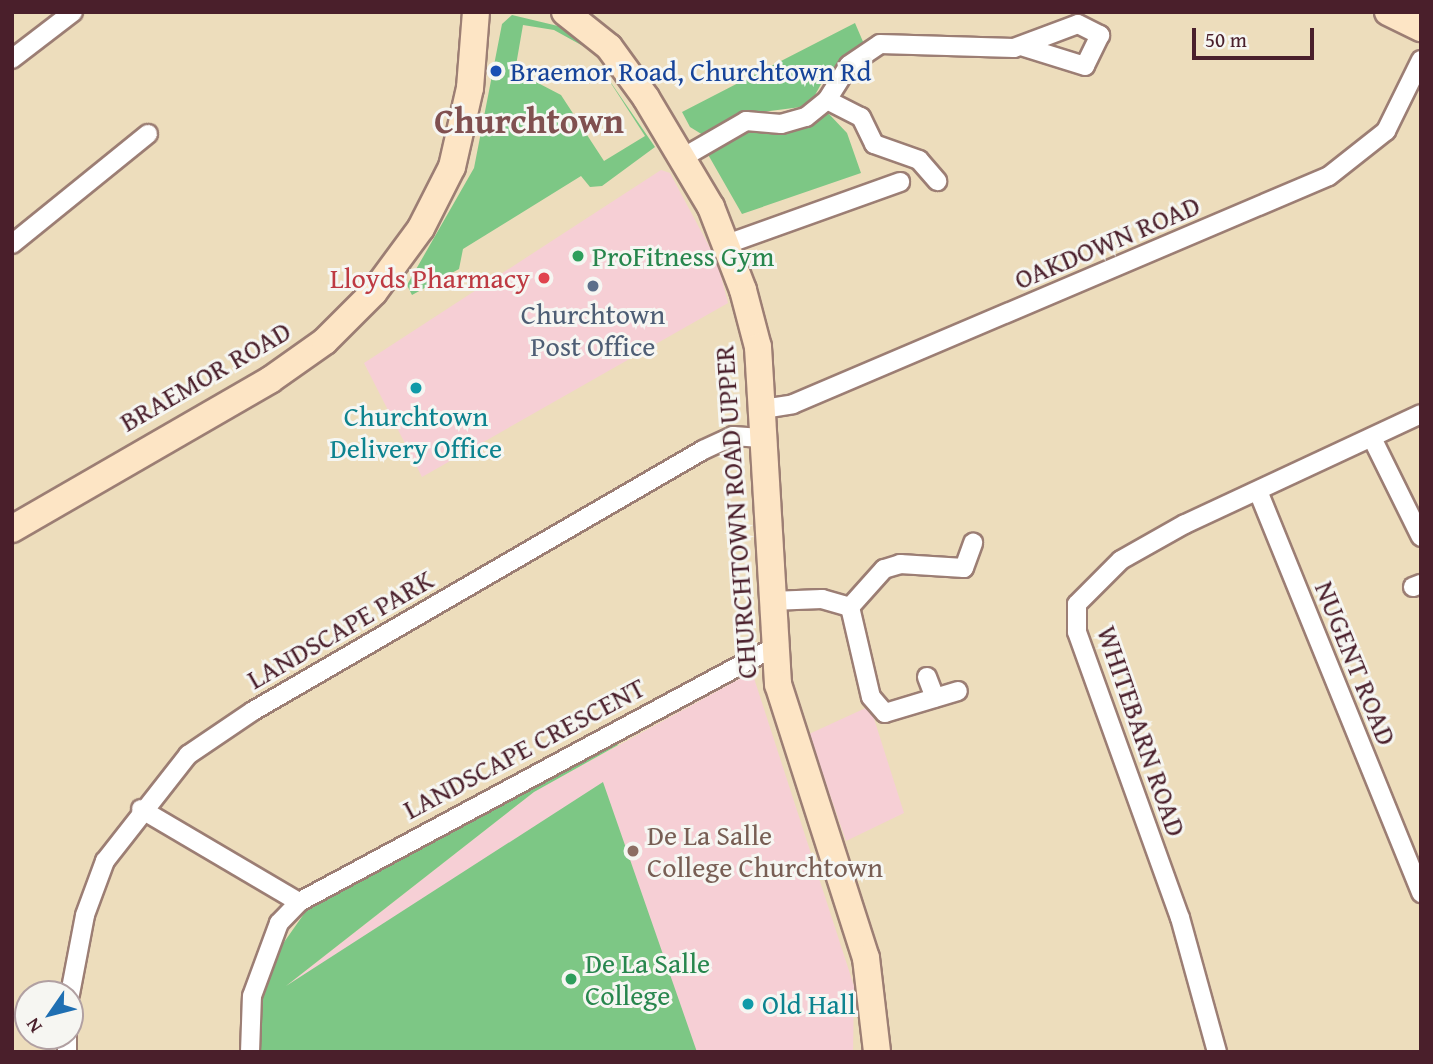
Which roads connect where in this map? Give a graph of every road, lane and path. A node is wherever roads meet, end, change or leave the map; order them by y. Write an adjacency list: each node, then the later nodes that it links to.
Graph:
1 (73, 12): 7 (street)
2 (476, 12): 21 (street, BRAEMOR ROAD)
3 (565, 12): 11 (street, CHURCHTOWN ROAD UPPER)
4 (1388, 12): 5 (street)
5 (1421, 28)
6 (1024, 47): 9 (street)
7 (12, 59)
8 (1421, 60): 16 (street, OAKDOWN ROAD)
9 (827, 100): 11 (street); 13 (street)
10 (148, 134): 14 (street)
11 (682, 158): 15 (street, CHURCHTOWN ROAD UPPER)
12 (900, 181): 15 (street)
13 (937, 181)
14 (12, 244)
15 (727, 244): 16 (street, CHURCHTOWN ROAD UPPER)
16 (763, 409): 18 (street, CHURCHTOWN ROAD UPPER)
17 (1421, 414): 19 (street, WHITEBARN ROAD)
18 (765, 438): 24 (street, CHURCHTOWN ROAD UPPER); 30 (street, LANDSCAPE PARK)
19 (1372, 438): 20 (street, WHITEBARN ROAD); 22 (street)
20 (1258, 491): 31 (street, NUGENT ROAD); 36 (street, WHITEBARN ROAD)
21 (12, 528)
22 (1421, 537)
23 (973, 543): 25 (street)
24 (771, 601): 25 (street); 26 (street, CHURCHTOWN ROAD UPPER)
25 (850, 607): 29 (street)
26 (776, 646): 32 (street, LANDSCAPE CRESCENT); 35 (street, CHURCHTOWN ROAD UPPER)
27 (927, 677): 29 (street)
28 (958, 691): 29 (street)
29 (935, 698)
30 (141, 809): 32 (street); 33 (street, LANDSCAPE PARK)
31 (1421, 893)
32 (299, 902): 34 (street, LANDSCAPE CRESCENT)
33 (73, 980)
34 (250, 1052)
35 (877, 1052)
36 (1217, 1052)

